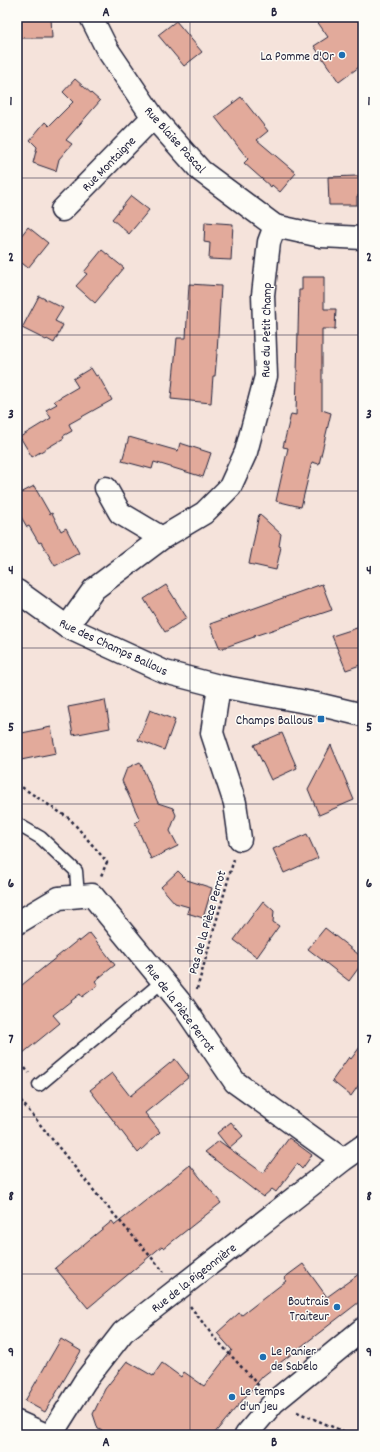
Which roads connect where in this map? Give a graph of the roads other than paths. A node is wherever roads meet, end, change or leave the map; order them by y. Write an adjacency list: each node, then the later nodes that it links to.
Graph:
1 (91, 17): 2 (street, Rue Blaise Pascal)
2 (153, 117): 3 (street, Rue Montaigne); 4 (street, Rue Blaise Pascal)
3 (62, 210)
4 (275, 226): 5 (street, Rue Blaise Pascal); 7 (street, Rue du Petit Champ)
5 (363, 238)
6 (106, 488): 7 (street)
7 (162, 538): 9 (street, Rue du Petit Champ)
8 (17, 591): 9 (street, Rue des Champs Ballous)
9 (67, 626): 10 (street, Rue des Champs Ballous)
10 (218, 686): 11 (street, Rue des Champs Ballous); 13 (street)
11 (363, 715)
12 (17, 824): 14 (lane)
13 (240, 839)
14 (85, 895): 15 (street); 16 (street, Rue de la Pièce Perrot)
15 (17, 923)
16 (164, 981): 17 (lane); 19 (street, Rue de la Pièce Perrot)
17 (39, 1085)
18 (363, 1146): 19 (street, Rue de la Pigeonnière)
19 (342, 1160): 23 (street, Rue de la Pigeonnière)
20 (363, 1329): 24 (street)
21 (17, 1422): 22 (street)
22 (46, 1435)
23 (51, 1435)
24 (246, 1435)

